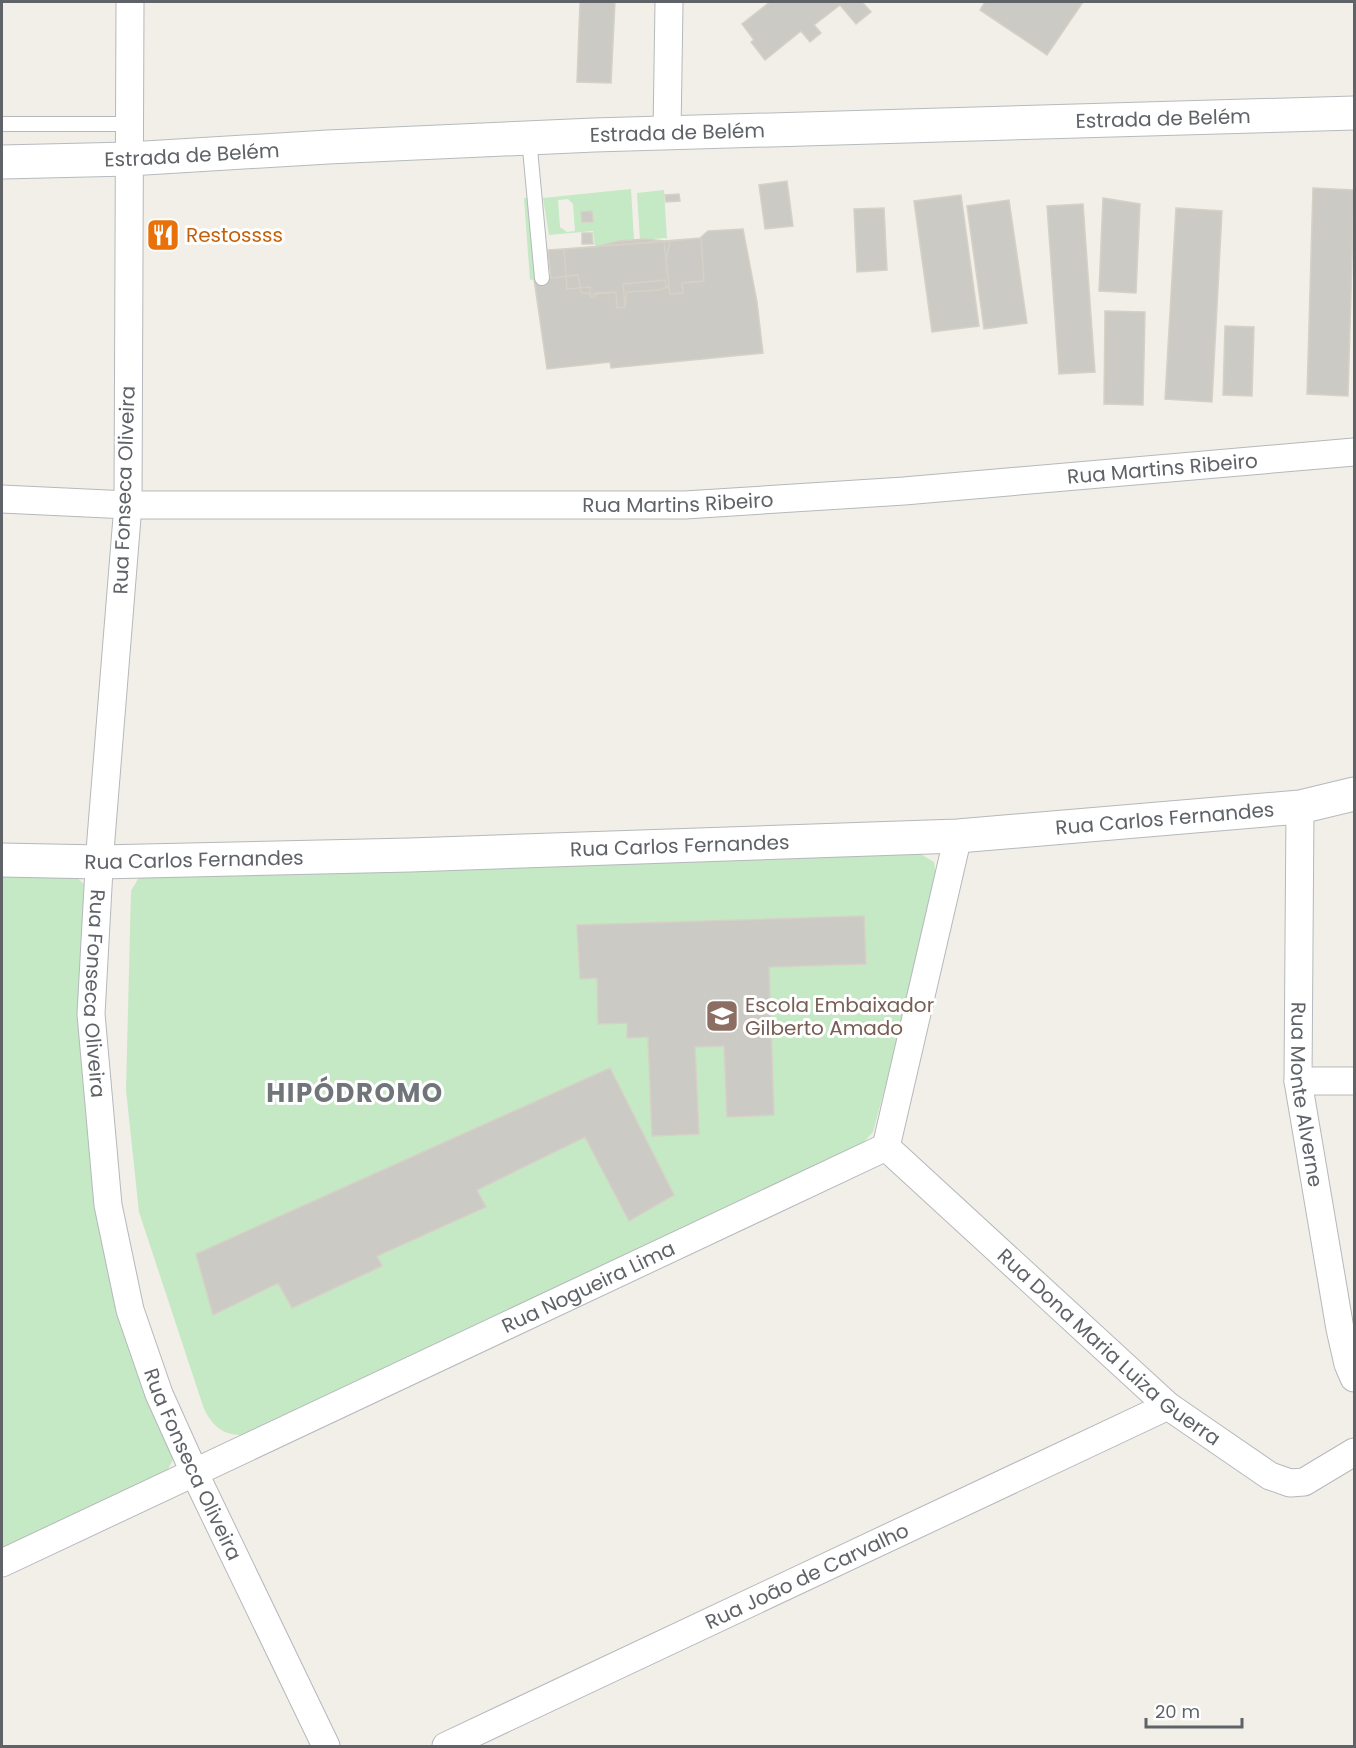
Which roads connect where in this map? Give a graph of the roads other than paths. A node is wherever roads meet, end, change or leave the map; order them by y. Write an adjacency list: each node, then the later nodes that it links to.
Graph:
1 (130, 2): 5 (street, Rua Fonseca Oliveira)
2 (669, 2): 6 (street)
3 (1354, 113): 6 (main road, Estrada de Belém)
4 (2, 124): 5 (lane)
5 (129, 124): 8 (street, Rua Fonseca Oliveira)
6 (667, 133): 7 (main road, Estrada de Belém)
7 (530, 138): 8 (main road, Estrada de Belém); 10 (lane)
8 (129, 159): 9 (main road, Estrada de Belém); 13 (street, Rua Fonseca Oliveira)
9 (2, 162)
10 (542, 278)
11 (1354, 452): 13 (street, Rua Martins Ribeiro)
12 (2, 499): 13 (street, Rua Martins Ribeiro)
13 (128, 505): 18 (street, Rua Fonseca Oliveira)
14 (1354, 794): 15 (main road, Rua Carlos Fernandes)
15 (1300, 807): 16 (main road, Rua Carlos Fernandes); 19 (street, Rua Monte Alverne)
16 (958, 836): 18 (main road, Rua Carlos Fernandes); 21 (street)
17 (2, 860): 18 (main road, Rua Carlos Fernandes)
18 (100, 862): 25 (street, Rua Fonseca Oliveira)
19 (1298, 1081): 20 (street); 22 (street, Rua Monte Alverne)
20 (1354, 1081)
21 (886, 1147): 23 (street, Rua Dona Maria Luiza Guerra); 25 (street, Rua Nogueira Lima)
22 (1354, 1378)
23 (1168, 1406): 24 (street, Rua Dona Maria Luiza Guerra); 28 (street, Rua João de Carvalho)
24 (1354, 1452)
25 (195, 1474): 26 (street, Rua Nogueira Lima); 27 (street, Rua Fonseca Oliveira)
26 (2, 1563)
27 (326, 1746)
28 (446, 1746)

